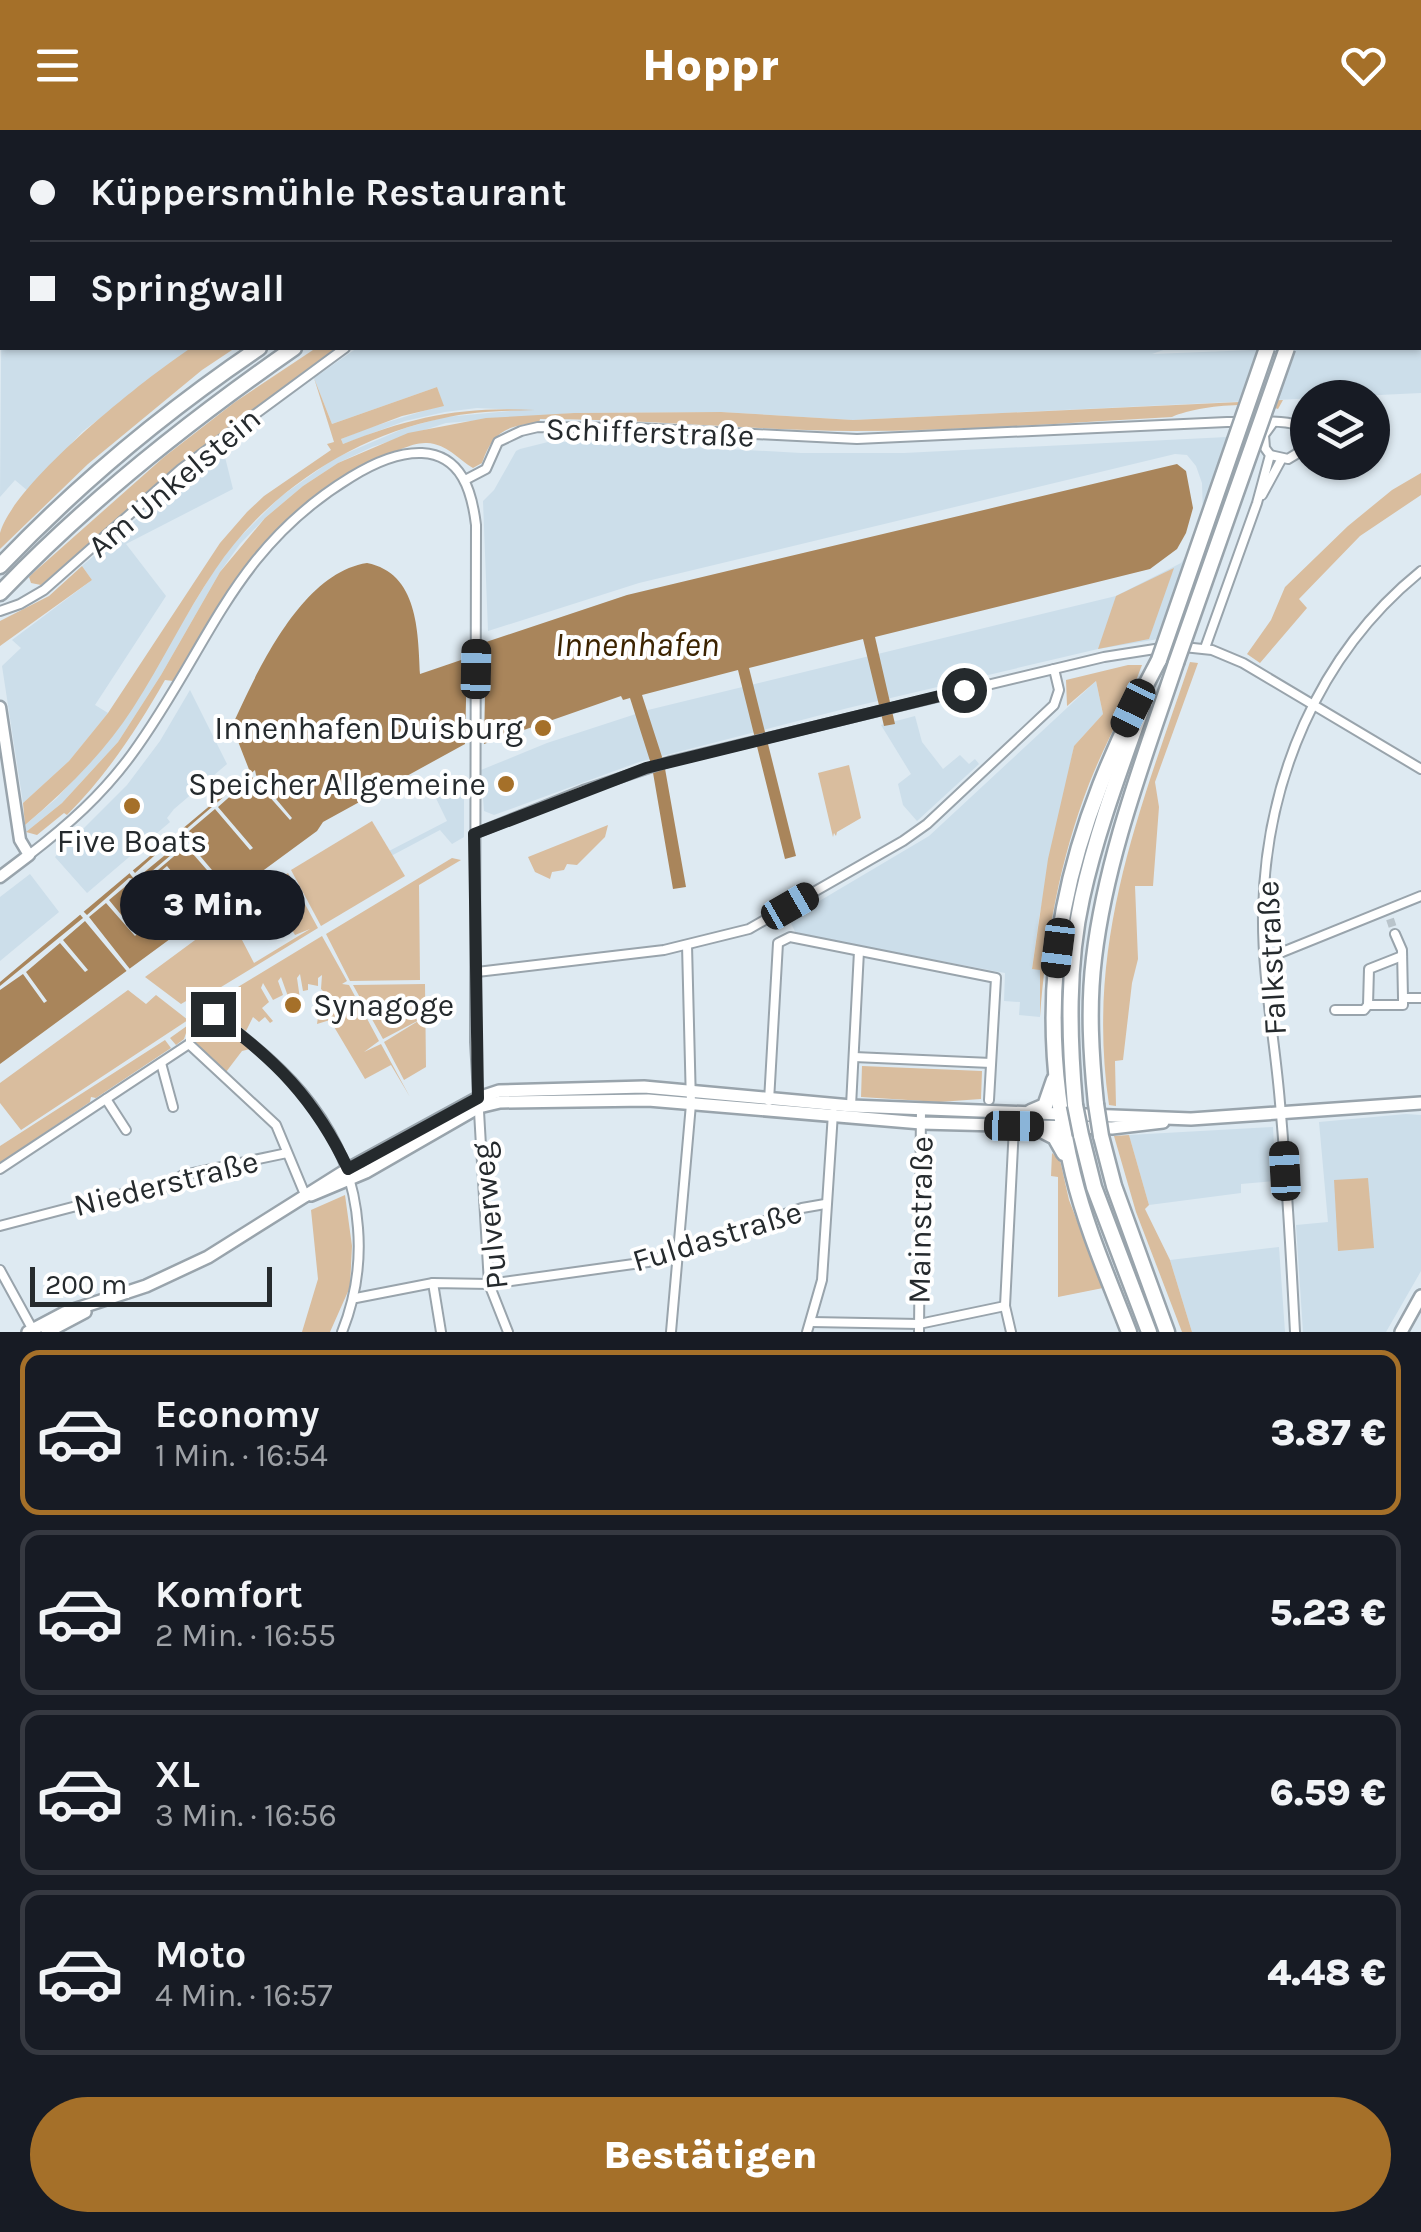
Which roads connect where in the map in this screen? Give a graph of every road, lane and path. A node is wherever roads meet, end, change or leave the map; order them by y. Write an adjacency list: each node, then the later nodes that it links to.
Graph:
1 (256, 350): 13 (highway)
2 (291, 350): 15 (highway)
3 (341, 350): 16 (street, Am Unkelstein)
4 (1266, 350): 18 (highway, bridge)
5 (1286, 350): 74 (highway, bridge)
6 (1227, 422): 7 (street, Schifferstraße); 8 (street, Schifferstraße); 11 (street, Schifferstraße)
7 (1272, 424): 8 (street); 10 (street)
8 (1264, 434): 9 (street)
9 (1270, 455): 10 (street); 12 (street)
10 (1281, 460): 12 (street)
11 (465, 480): 23 (street, Pulverweg); 24 (street)
12 (1257, 503): 17 (street)
13 (4, 561)
14 (1420, 574): 20 (street, Falkstraße)
15 (0, 593)
16 (0, 611)
17 (1205, 648): 19 (street); 20 (street)
18 (1160, 660): 41 (highway); 86 (highway, bridge)
19 (1054, 669): 23 (street); 28 (street)
20 (1312, 704): 22 (street); 30 (street, Falkstraße)
21 (0, 707): 24 (street)
22 (1421, 769)
23 (474, 834): 32 (street, Pulverweg)
24 (29, 855): 25 (street)
25 (0, 877)
26 (1421, 896): 30 (street)
27 (1396, 934): 31 (street)
28 (687, 945): 32 (street); 42 (street)
29 (859, 951): 38 (street); 40 (street); 43 (street)
30 (1265, 955): 53 (street, Falkstraße)
31 (1402, 956): 33 (street); 35 (street)
32 (477, 972): 46 (street, Pulverweg)
33 (1402, 998): 34 (street); 35 (street)
34 (1421, 998)
35 (1368, 1005): 36 (street)
36 (1335, 1010)
37 (213, 1014): 63 (street)
38 (854, 1057): 40 (street); 50 (street)
39 (160, 1062): 44 (street); 49 (street); 60 (street)
40 (991, 1063): 45 (street)
41 (1055, 1074): 55 (highway); 56 (highway)
42 (691, 1097): 43 (main road); 46 (main road); 52 (main road); 67 (street)
43 (770, 1098): 48 (main road); 52 (street)
44 (106, 1099): 59 (street); 61 (street)
45 (990, 1100)
46 (478, 1102): 63 (main road); 70 (street, Pulverweg)
47 (1421, 1103): 53 (main road)
48 (832, 1104): 50 (main road); 54 (street)
49 (173, 1106)
50 (851, 1106): 51 (main road)
51 (921, 1109): 55 (main road); 57 (street, Mainstraße)
52 (760, 1111): 54 (main road)
53 (1281, 1115): 56 (main road); 89 (street, Falkstraße)
54 (833, 1118): 57 (main road); 65 (street)
55 (1033, 1119): 56 (main road); 58 (main road); 62 (highway)
56 (1063, 1121): 62 (highway)
57 (920, 1123): 58 (main road); 77 (street, Mainstraße)
58 (1014, 1126): 75 (street)
59 (126, 1130)
60 (286, 1154): 64 (street, Niederstraße); 66 (street, Niederstraße)
61 (0, 1169)
62 (1072, 1172): 85 (highway)
63 (350, 1174): 64 (main road); 73 (street)
64 (307, 1196): 72 (main road)
65 (825, 1204): 67 (street, Fuldastraße); 76 (street)
66 (0, 1226)
67 (678, 1254): 70 (street, Fuldastraße); 83 (street)
68 (0, 1270): 78 (street)
69 (433, 1284): 70 (street, Fuldastraße); 73 (street, Fuldastraße); 81 (street)
70 (490, 1284): 82 (street, Pulverweg)
71 (1421, 1296): 90 (main road)
72 (111, 1298): 78 (main road); 79 (main road)
73 (356, 1298): 80 (street)
74 (1159, 1305): 87 (highway); 88 (highway)
75 (1005, 1306): 77 (street); 84 (street)
76 (809, 1327): 77 (street)
77 (919, 1328)
78 (31, 1331)
79 (48, 1332)
80 (342, 1332)
81 (441, 1332)
82 (508, 1332)
83 (671, 1332)
84 (1010, 1332)
85 (1130, 1332)
86 (1149, 1332)
87 (1167, 1332)
88 (1175, 1332)
89 (1295, 1332)
90 (1401, 1332)

